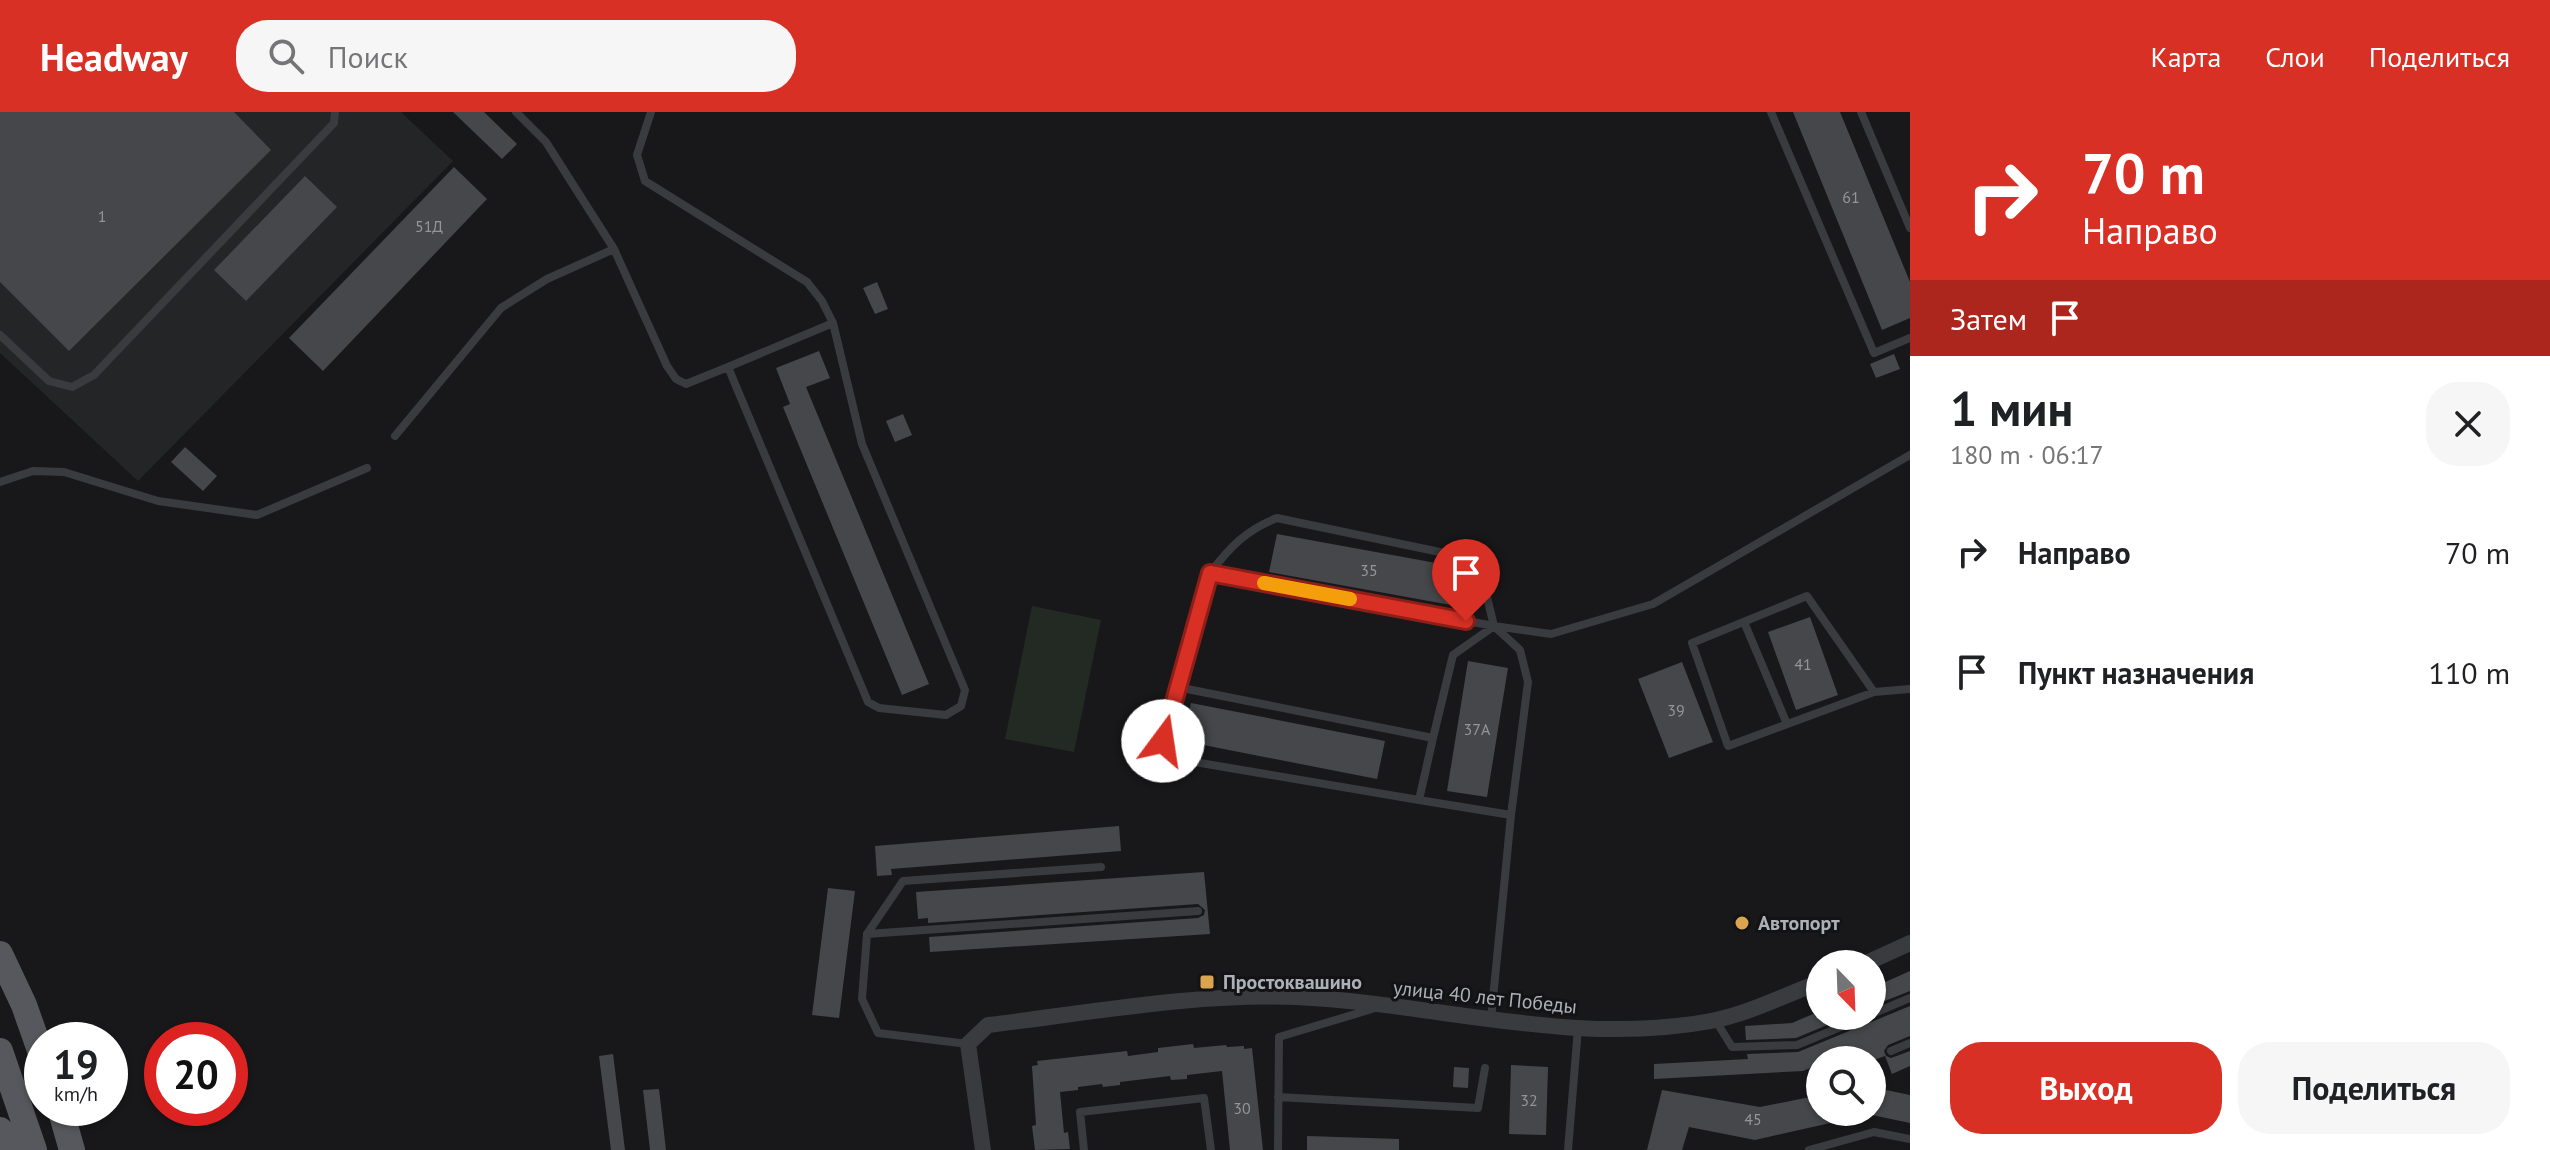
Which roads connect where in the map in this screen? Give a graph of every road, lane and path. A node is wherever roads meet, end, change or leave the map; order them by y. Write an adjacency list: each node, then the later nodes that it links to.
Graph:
1 (335, 112): 9 (lane)
2 (516, 112): 7 (lane)
3 (651, 112): 8 (lane)
4 (1771, 112): 10 (lane)
5 (1861, 112): 6 (lane)
6 (1910, 228)
7 (614, 249): 11 (lane); 12 (lane)
8 (833, 323): 11 (lane); 11 (lane)
9 (0, 335)
10 (1910, 338)
11 (728, 367)
12 (395, 436)
13 (1910, 455): 18 (lane)
14 (367, 468): 15 (lane)
15 (0, 482)
16 (1210, 573): 18 (lane); 18 (lane); 19 (lane)
17 (1744, 622): 21 (lane); 22 (lane); 22 (lane)
18 (1494, 626): 23 (lane); 25 (lane)
19 (1177, 687): 23 (lane); 24 (lane)
20 (1910, 689): 21 (lane)
21 (1874, 692): 22 (lane)
22 (1787, 724)
23 (1433, 738): 24 (lane)
24 (1419, 800): 25 (lane)
25 (1511, 815): 36 (lane)
26 (1101, 867): 28 (lane)
27 (1198, 911): 28 (lane)
28 (867, 934): 42 (lane)
29 (1910, 943): 31 (street)
30 (0, 954): 38 (main road)
31 (1886, 954)
32 (1806, 987): 37 (street, улица 40 лет Победы)
33 (1910, 998): 35 (lane)
34 (1380, 1006): 36 (street, улица 40 лет Победы); 42 (street, улица 40 лет Победы); 46 (lane)
35 (1886, 1008)
36 (1491, 1019): 39 (street, улица 40 лет Победы)
37 (1715, 1020): 39 (street, улица 40 лет Победы); 40 (lane)
38 (30, 1022)
39 (1578, 1028): 57 (lane)
40 (1833, 1030)
41 (1910, 1043): 44 (lane)
42 (968, 1044): 53 (street)
43 (0, 1051): 51 (main road)
44 (1891, 1051)
45 (1485, 1068): 46 (lane)
46 (1278, 1097): 56 (lane)
47 (65, 1126): 52 (main road)
48 (0, 1130): 50 (main road)
49 (1910, 1139): 58 (lane)
50 (9, 1150)
51 (34, 1150)
52 (72, 1150)
53 (983, 1150)
54 (1084, 1150): 55 (lane)
55 (1211, 1150)
56 (1278, 1150)
57 (1568, 1150)
58 (1809, 1150)

